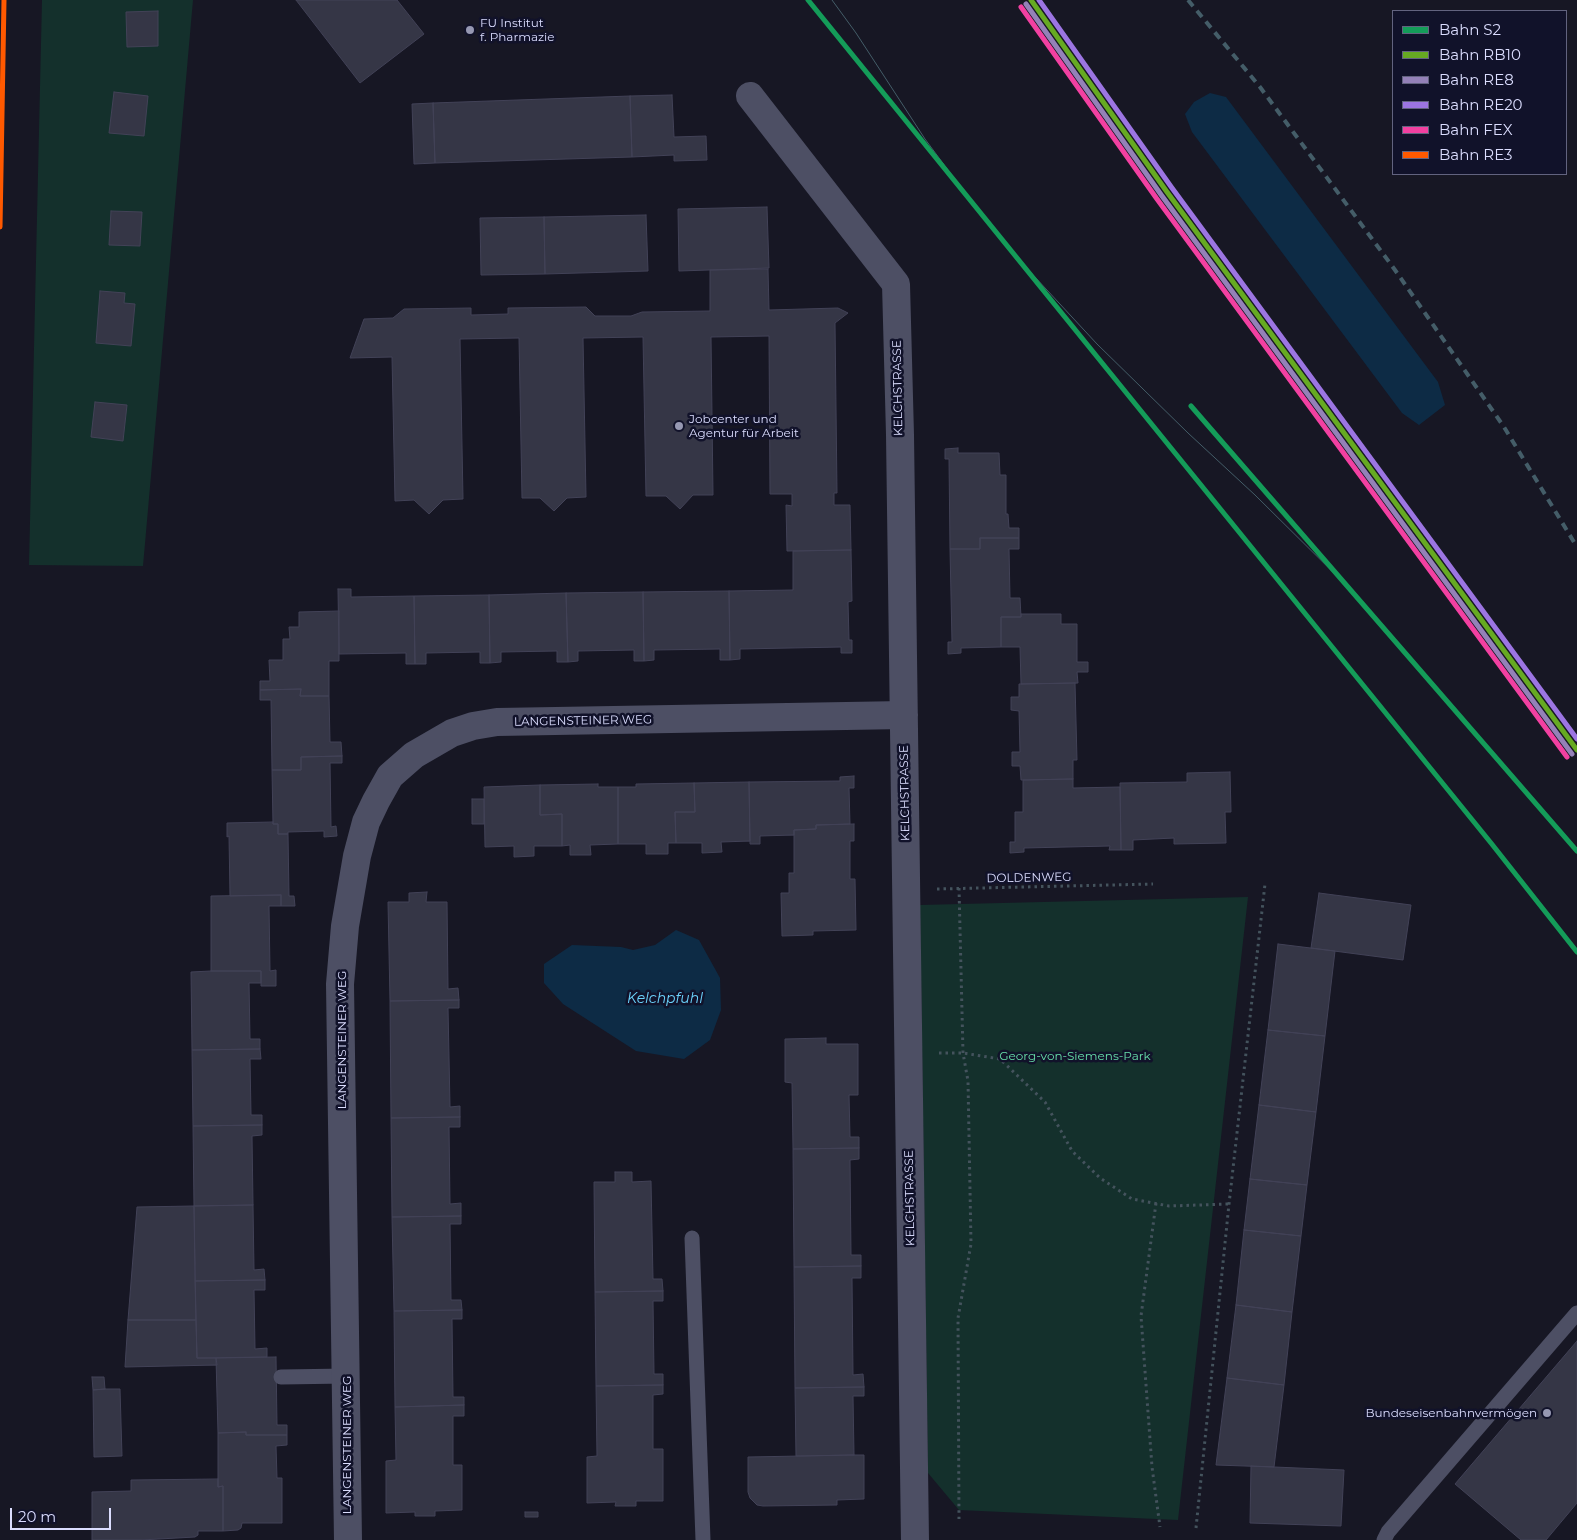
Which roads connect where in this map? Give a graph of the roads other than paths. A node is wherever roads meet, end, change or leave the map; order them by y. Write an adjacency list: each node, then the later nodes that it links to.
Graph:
1 (750, 96): 2 (street, KELCHSTRASSE)
2 (904, 716): 6 (street, LANGENSTEINER WEG); 9 (street, KELCHSTRASSE)
3 (692, 1238): 8 (lane)
4 (1577, 1313): 10 (lane)
5 (281, 1376): 6 (lane)
6 (347, 1376): 7 (street, LANGENSTEINER WEG)
7 (348, 1540)
8 (703, 1540)
9 (915, 1540)
10 (1384, 1540)

